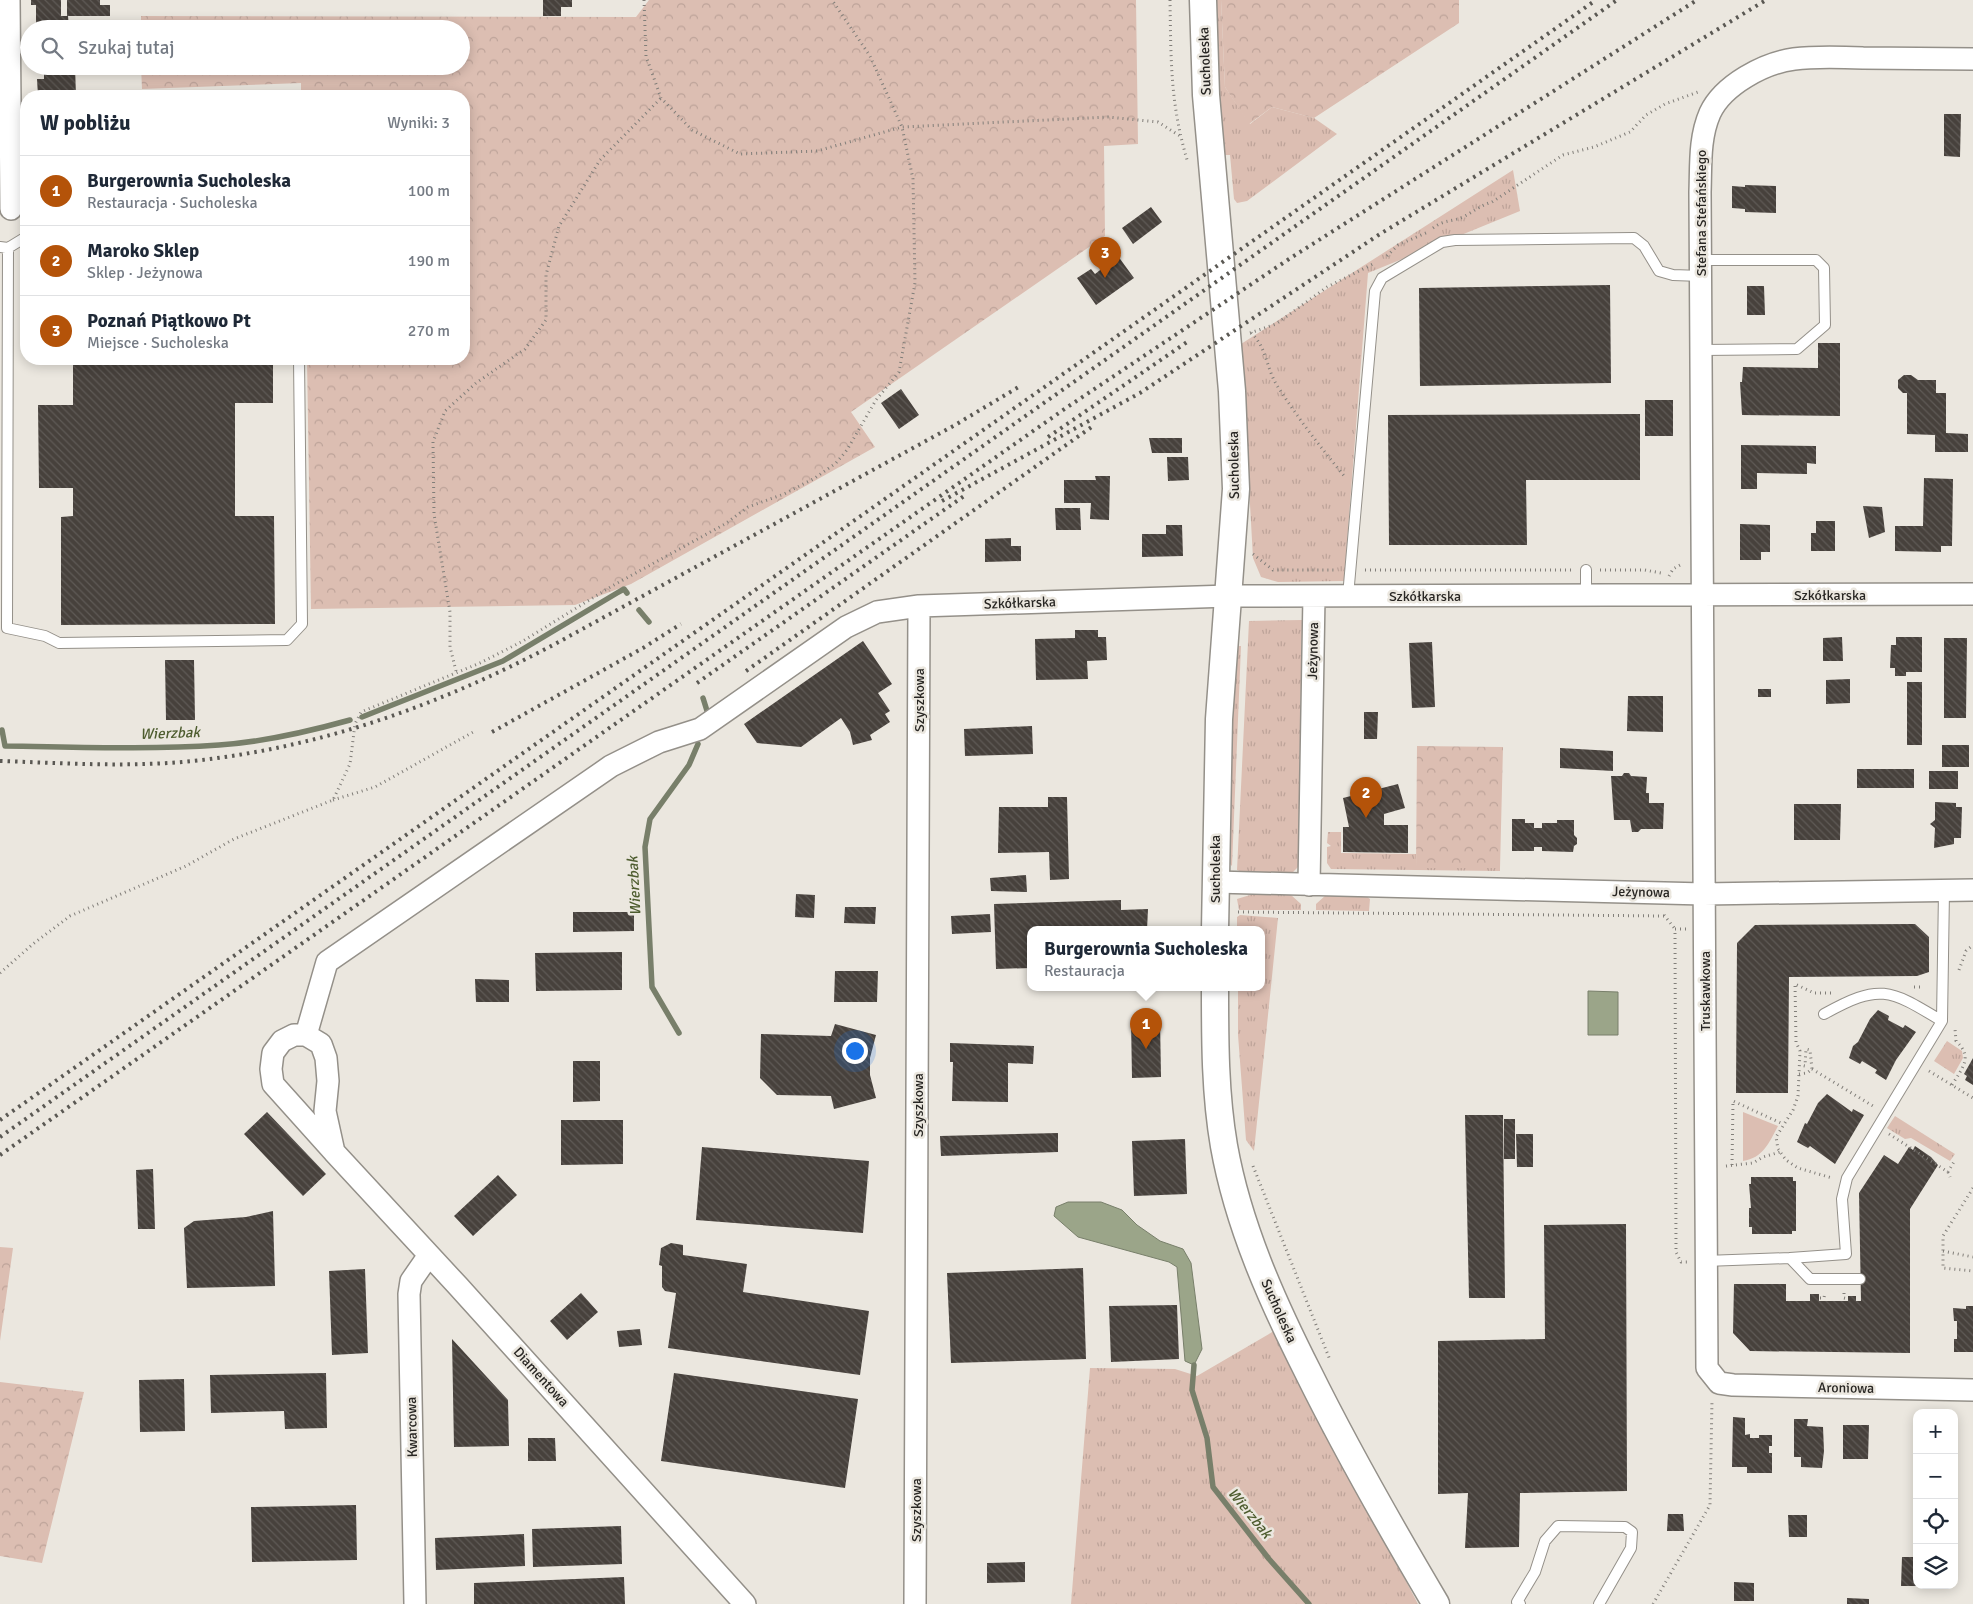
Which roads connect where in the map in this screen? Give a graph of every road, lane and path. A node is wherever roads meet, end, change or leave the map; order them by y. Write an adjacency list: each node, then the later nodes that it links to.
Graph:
1 (9, 0): 12 (street)
2 (644, 0): 8 (path)
3 (832, 0): 9 (path)
4 (1170, 0): 10 (path)
5 (1203, 0): 19 (street, Sucholeska)
6 (1973, 59): 17 (street, Stefana Stefańskiego)
7 (1698, 92): 15 (path)
8 (661, 98): 9 (path); 31 (path)
9 (902, 127): 10 (path); 31 (path)
10 (1180, 136): 11 (path)
11 (1189, 166)
12 (11, 209)
13 (20, 240): 14 (lane)
14 (4, 247): 21 (lane)
15 (1383, 259)
16 (1378, 262): 18 (path)
17 (1701, 268): 20 (street, Stefana Stefańskiego); 20 (lane); 22 (lane)
18 (1250, 332): 19 (path); 22 (path)
19 (1228, 345): 25 (street, Sucholeska)
20 (1701, 350): 28 (street, Stefana Stefańskiego)
21 (299, 365)
22 (1358, 487): 27 (lane)
23 (1586, 570): 29 (lane)
24 (1973, 594): 28 (street, Szkółkarska)
25 (1229, 596): 26 (street, Szkółkarska); 30 (street, Szkółkarska); 34 (street, Sucholeska)
26 (1314, 596): 27 (street, Szkółkarska); 35 (street, Jeżynowa)
27 (1348, 596): 29 (street, Szkółkarska)
28 (1703, 596): 29 (street, Szkółkarska); 38 (street, Truskawkowa)
29 (1586, 597)
30 (919, 606): 49 (street, Szkółkarska); 82 (street, Szyszkowa)
31 (456, 671): 33 (path)
32 (475, 731): 33 (path)
33 (333, 800): 42 (path)
34 (1225, 882): 35 (street, Jeżynowa); 39 (path); 40 (street, Sucholeska)
35 (1309, 885): 38 (street, Jeżynowa)
36 (1973, 890): 37 (street, Jeżynowa)
37 (1944, 891): 38 (street, Jeżynowa); 48 (lane)
38 (1704, 894): 41 (street, Truskawkowa)
39 (1664, 916)
40 (1216, 926)
41 (1704, 928): 72 (street, Truskawkowa); 72 (path)
42 (0, 973)
43 (1924, 986): 44 (path)
44 (1916, 987)
45 (1215, 991): 83 (street, Sucholeska)
46 (1814, 993): 52 (path)
47 (1824, 1014): 48 (lane)
48 (1942, 1021): 51 (lane)
49 (306, 1035): 60 (street); 60 (street, Diamentowa)
50 (1956, 1041): 55 (path)
51 (1917, 1064): 55 (path); 59 (lane)
52 (1800, 1065): 53 (path); 54 (path)
53 (1812, 1069): 54 (path); 57 (path)
54 (1799, 1074): 58 (path)
55 (1952, 1085): 56 (path)
56 (1973, 1098)
57 (1880, 1109)
58 (1783, 1124): 61 (path); 61 (path)
59 (1879, 1126): 64 (path); 66 (lane)
60 (334, 1152): 69 (street, Diamentowa)
61 (1780, 1152): 66 (path)
62 (1250, 1157): 77 (path)
63 (1955, 1160): 64 (path)
64 (1948, 1172): 65 (path)
65 (1950, 1177)
66 (1847, 1180): 71 (lane)
67 (1973, 1188): 68 (path)
68 (1943, 1250): 70 (path); 73 (path)
69 (429, 1255): 80 (street, Kwarcowa); 81 (street, Diamentowa)
70 (1973, 1257)
71 (1790, 1258): 72 (lane); 74 (lane)
72 (1705, 1262): 78 (street, Truskawkowa)
73 (1973, 1271)
74 (1860, 1279)
75 (1844, 1292): 76 (path)
76 (1848, 1299)
77 (1333, 1367)
78 (1715, 1389): 79 (street, Aroniowa); 86 (path)
79 (1973, 1390)
80 (415, 1604)
81 (746, 1604)
82 (915, 1604)
83 (1436, 1604)
84 (1520, 1604): 85 (lane)
85 (1599, 1604)
86 (1653, 1604)

